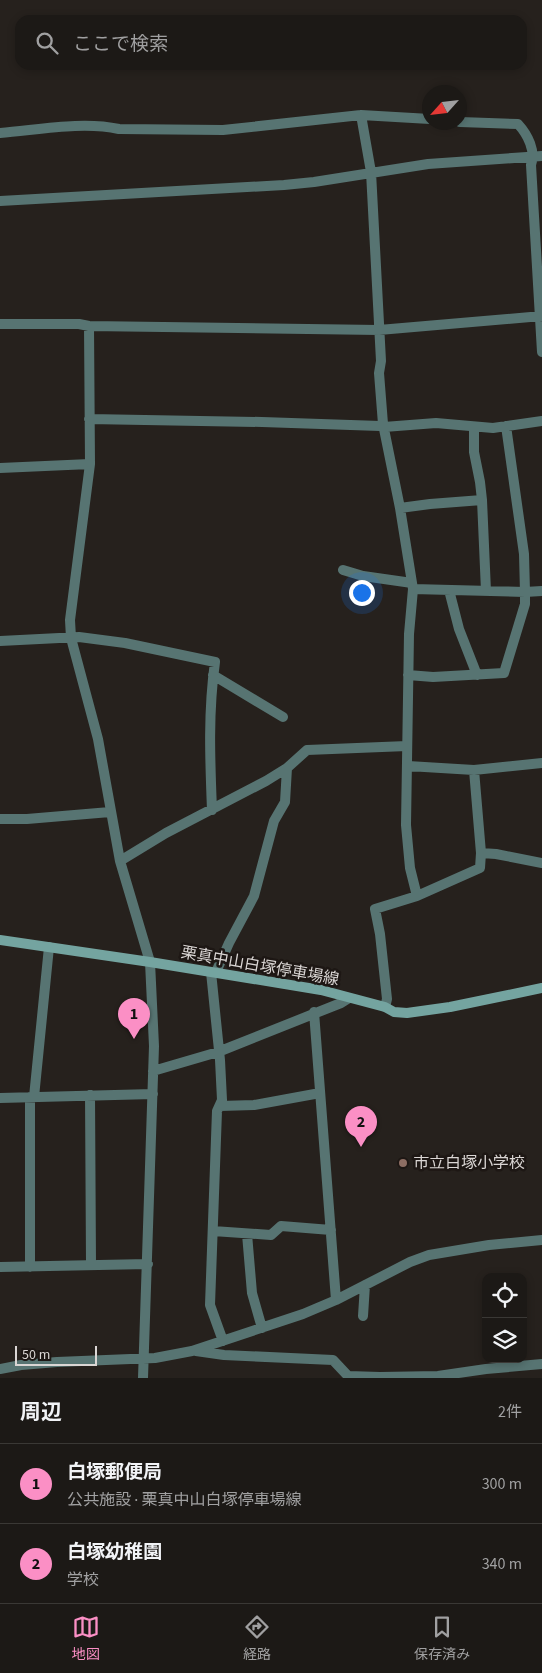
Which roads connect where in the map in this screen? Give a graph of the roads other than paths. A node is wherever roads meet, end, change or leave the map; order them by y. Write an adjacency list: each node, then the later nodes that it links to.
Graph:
1 (361, 115): 2 (street); 4 (street); 6 (street)
2 (422, 119)
3 (467, 122): 5 (street)
4 (0, 133)
5 (538, 156): 6 (street); 8 (street)
6 (371, 172): 7 (street); 11 (street)
7 (0, 202)
8 (540, 316): 11 (street); 12 (street)
9 (0, 324): 10 (street)
10 (89, 326): 11 (street); 13 (street)
11 (379, 330): 15 (street)
12 (542, 352)
13 (89, 419): 15 (street); 18 (street)
14 (542, 421): 16 (street)
15 (383, 426): 17 (street); 21 (street)
16 (506, 426): 17 (street); 27 (street)
17 (474, 427): 20 (street)
18 (90, 464): 19 (street); 28 (street)
19 (0, 468)
20 (482, 500): 21 (street); 25 (street)
21 (400, 508): 23 (street)
22 (343, 570): 23 (street)
23 (412, 586): 24 (street); 31 (street)
24 (449, 590): 25 (street); 32 (street)
25 (486, 591): 27 (street)
26 (542, 591): 27 (street)
27 (525, 592): 32 (street)
28 (71, 638): 29 (street); 30 (street); 40 (street)
29 (0, 641)
30 (213, 675): 33 (street); 39 (street)
31 (408, 675): 32 (street); 34 (street)
32 (477, 675)
33 (283, 717)
34 (407, 746): 36 (street); 37 (street)
35 (542, 763): 38 (street)
36 (408, 766): 38 (street); 45 (street)
37 (287, 768): 39 (street); 49 (street)
38 (474, 770): 42 (street)
39 (212, 810): 43 (street)
40 (110, 812): 41 (street); 43 (street)
41 (0, 819)
42 (481, 853): 44 (street); 45 (street)
43 (120, 861): 48 (street)
44 (542, 863)
45 (417, 896): 52 (street)
46 (0, 940): 47 (main road, 栗真中山白塚停車場線)
47 (49, 947): 48 (main road, 栗真中山白塚停車場線); 59 (street)
48 (150, 962): 49 (main road, 栗真中山白塚停車場線); 55 (street)
49 (213, 972): 51 (main road, 栗真中山白塚停車場線); 54 (street)
50 (542, 988): 52 (main road, 栗真中山白塚停車場線)
51 (349, 998): 52 (main road, 栗真中山白塚停車場線); 53 (street)
52 (385, 1007)
53 (314, 1012): 54 (street); 56 (street)
54 (218, 1052): 55 (street); 61 (street)
55 (153, 1071): 57 (street)
56 (320, 1093): 61 (street); 62 (street)
57 (152, 1094): 58 (street); 67 (street)
58 (90, 1096): 59 (street); 66 (street)
59 (32, 1097): 60 (street); 69 (street)
60 (0, 1098)
61 (220, 1106): 63 (street)
62 (331, 1230): 64 (street); 71 (street)
63 (213, 1231): 64 (street); 74 (street)
64 (247, 1234): 73 (street)
65 (542, 1240): 70 (street)
66 (91, 1264): 67 (street); 69 (street)
67 (148, 1264): 76 (street)
68 (0, 1267): 69 (street)
69 (30, 1267)
70 (365, 1285): 71 (street); 72 (street)
71 (336, 1300): 73 (street)
72 (363, 1316)
73 (262, 1328): 74 (street)
74 (223, 1341): 75 (street)
75 (192, 1351): 76 (street); 77 (street)
76 (143, 1358): 78 (street); 79 (street)
77 (542, 1364)
78 (0, 1369)
79 (143, 1378)

